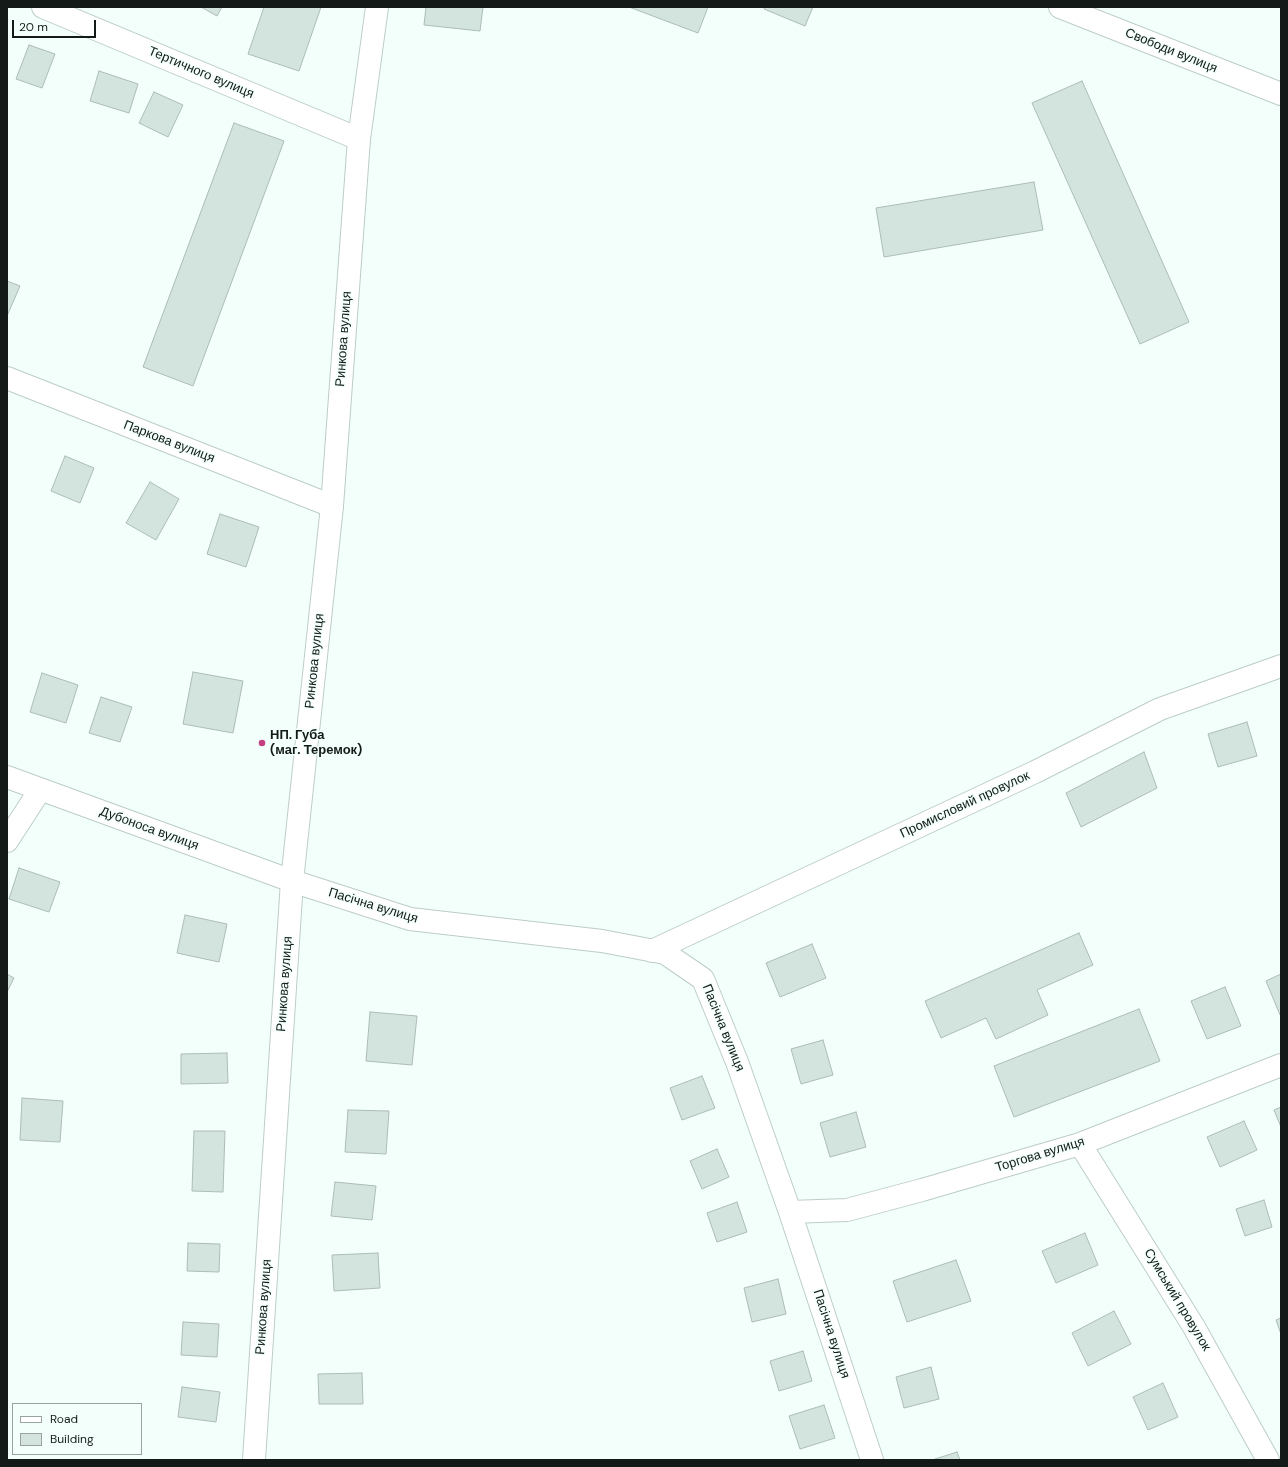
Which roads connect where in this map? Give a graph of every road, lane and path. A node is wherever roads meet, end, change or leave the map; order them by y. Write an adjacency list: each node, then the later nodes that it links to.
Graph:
1 (43, 7): 5 (street, Тертичного вулиця)
2 (377, 7): 5 (street, Ринкова вулиця)
3 (1060, 7): 4 (street, Свободи вулиця)
4 (1281, 94)
5 (359, 139): 7 (street, Ринкова вулиця)
6 (7, 378): 7 (street, Паркова вулиця)
7 (332, 506): 12 (street, Ринкова вулиця)
8 (1281, 666): 13 (street, Промисловий провулок)
9 (7, 777): 10 (street, Дубоноса вулиця)
10 (40, 790): 11 (street); 12 (street, Дубоноса вулиця)
11 (7, 841)
12 (292, 881): 13 (street, Пасічна вулиця); 17 (street, Ринкова вулиця)
13 (652, 951): 16 (street, Пасічна вулиця)
14 (1281, 1065): 15 (street, Торгова вулиця)
15 (1080, 1144): 16 (street, Торгова вулиця); 19 (street, Сумський провулок)
16 (790, 1212): 18 (street, Пасічна вулиця)
17 (254, 1460)
18 (872, 1460)
19 (1268, 1460)

